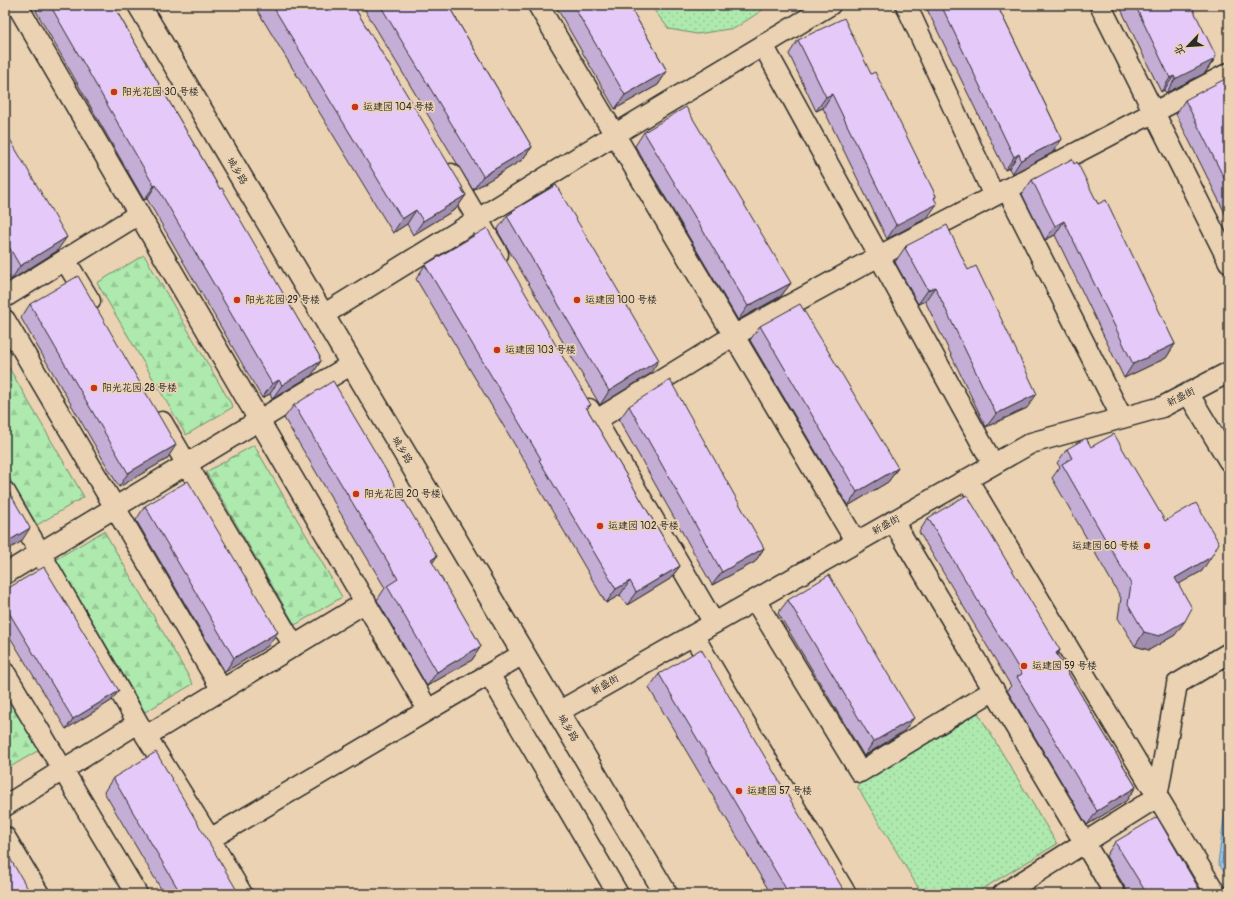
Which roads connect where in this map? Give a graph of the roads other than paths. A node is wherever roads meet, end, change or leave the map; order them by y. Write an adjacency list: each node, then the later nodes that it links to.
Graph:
1 (16, 5): 7 (street); 14 (street)
2 (538, 5): 11 (street)
3 (830, 5): 8 (street)
4 (906, 5): 13 (street)
5 (1100, 5): 10 (street)
6 (143, 7): 22 (main road, 城乡路)
7 (5, 12)
8 (763, 45): 11 (street); 16 (street)
9 (1229, 73): 10 (street)
10 (1154, 112): 13 (street); 18 (street)
11 (614, 135): 15 (street); 24 (street)
12 (441, 159): 15 (street)
13 (1001, 192): 16 (street); 30 (street)
14 (139, 214): 17 (street); 31 (street)
15 (478, 220): 19 (street); 22 (street)
16 (879, 256): 24 (street); 35 (street)
17 (65, 260): 20 (street); 21 (street)
18 (1229, 262)
19 (505, 266)
20 (6, 293)
21 (98, 314)
22 (323, 316): 25 (main road, 城乡路)
23 (5, 320): 38 (street)
24 (733, 336): 32 (street); 40 (street)
25 (352, 364): 31 (street); 49 (main road, 城乡路)
26 (1229, 372): 27 (street, 新盛街)
27 (1188, 393): 30 (street, 新盛街); 33 (street)
28 (580, 394): 32 (street)
29 (154, 409): 34 (street)
30 (1122, 418): 35 (street, 新盛街)
31 (259, 420): 34 (street); 44 (street)
32 (596, 421): 45 (street)
33 (1229, 461)
34 (186, 464): 38 (street); 47 (street)
35 (993, 464): 36 (street, 新盛街)
36 (967, 479): 39 (street, 新盛街); 58 (street)
37 (5, 492): 41 (street)
38 (115, 507): 41 (street); 52 (street)
39 (893, 521): 40 (street, 新盛街); 53 (street)
40 (856, 542): 43 (street, 新盛街)
41 (40, 552): 42 (street); 56 (street)
42 (5, 574)
43 (755, 600): 45 (street, 新盛街); 53 (street)
44 (366, 602): 47 (street); 54 (street)
45 (714, 623): 46 (street, 新盛街)
46 (693, 635): 55 (street, 新盛街); 68 (street)
47 (294, 646): 52 (street)
48 (1229, 653): 58 (street)
49 (523, 654): 51 (street); 55 (main road, 城乡路)
50 (5, 673): 57 (street)
51 (489, 674): 54 (street); 66 (street)
52 (222, 690): 56 (street)
53 (994, 690): 62 (street)
54 (428, 710): 61 (street)
55 (558, 712): 67 (main road, 城乡路)
56 (142, 730): 57 (street); 61 (street)
57 (63, 770): 59 (street); 64 (street)
58 (1158, 797): 62 (street); 71 (street)
59 (5, 806)
60 (5, 837): 63 (street)
61 (210, 839): 65 (street)
62 (1084, 843): 69 (street); 70 (street)
63 (39, 894)
64 (137, 894)
65 (242, 894)
66 (618, 894)
67 (666, 894)
68 (846, 894)
69 (1003, 894)
70 (1115, 894)
71 (1216, 894)

